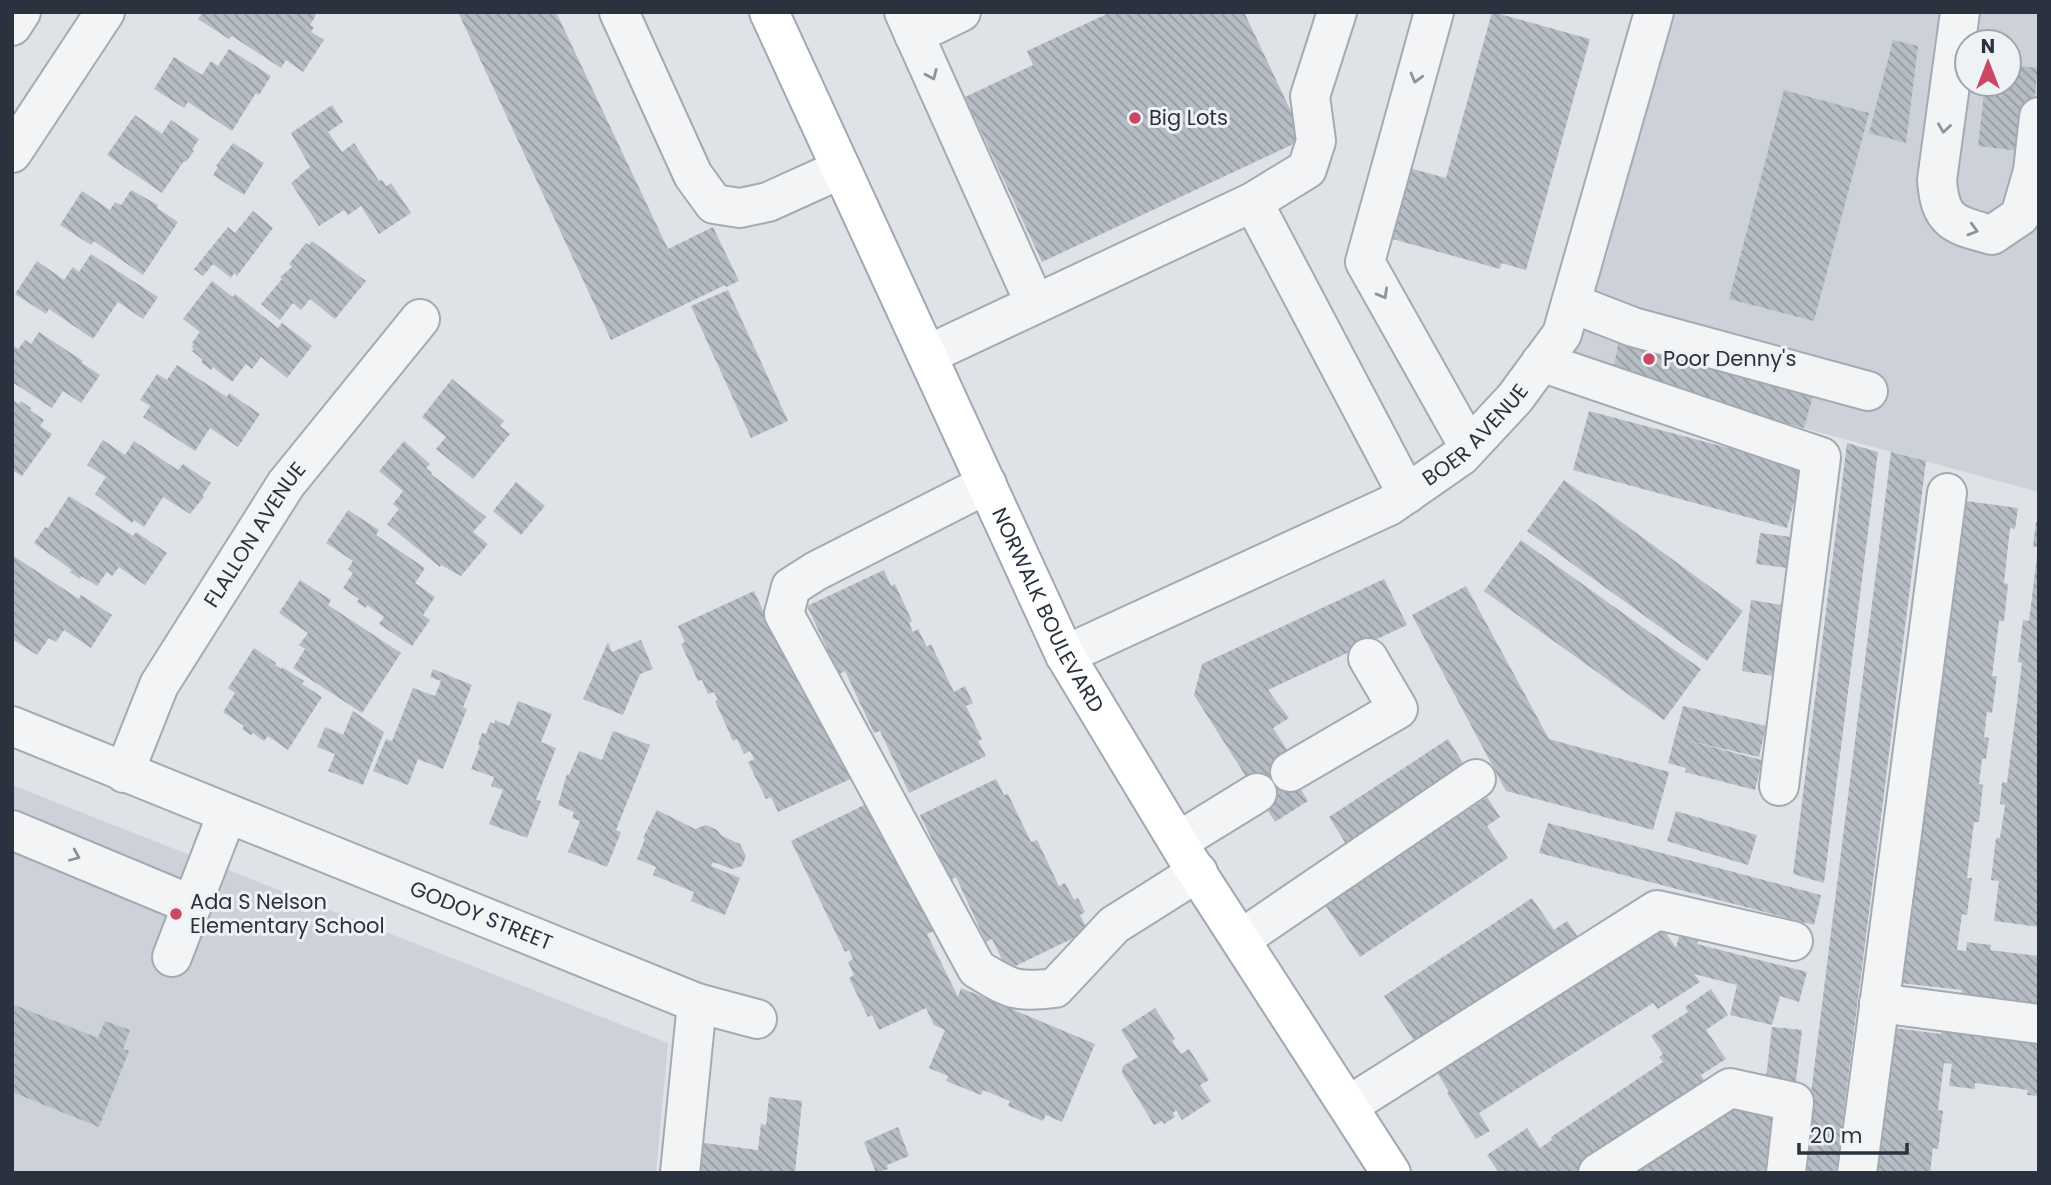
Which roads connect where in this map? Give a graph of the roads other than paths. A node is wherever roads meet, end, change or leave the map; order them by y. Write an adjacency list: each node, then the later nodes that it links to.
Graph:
1 (21, 12): 11 (street)
2 (619, 12): 14 (street)
3 (769, 12): 14 (main road, NORWALK BOULEVARD)
4 (961, 12): 10 (street)
5 (1337, 12): 15 (street)
6 (1434, 12): 22 (street, one-way to 22)
7 (1654, 12): 16 (street, BOER AVENUE)
8 (1960, 12): 12 (street, one-way to 12)
9 (89, 18): 13 (street)
10 (909, 24): 17 (street, one-way to 17)
11 (12, 26)
12 (2039, 117)
13 (12, 153)
14 (841, 169): 19 (main road, NORWALK BOULEVARD)
15 (1252, 202): 17 (street); 25 (street)
16 (1571, 303): 20 (street, BOER AVENUE); 21 (street)
17 (1035, 304): 19 (street)
18 (420, 318): 29 (street, FLALLON AVENUE)
19 (927, 355): 23 (main road, NORWALK BOULEVARD)
20 (1541, 362): 22 (street, BOER AVENUE); 32 (street)
21 (1868, 391)
22 (1469, 447): 25 (street, BOER AVENUE)
23 (987, 484): 26 (main road, NORWALK BOULEVARD); 36 (street)
24 (1947, 492): 42 (street)
25 (1407, 494): 26 (street, BOER AVENUE)
26 (1065, 655): 36 (main road, NORWALK BOULEVARD)
27 (1368, 658): 30 (street)
28 (12, 726): 29 (street, GODOY STREET)
29 (124, 772): 34 (street, GODOY STREET)
30 (1290, 772)
31 (1476, 779): 38 (street)
32 (1779, 786)
33 (1257, 793): 36 (street)
34 (227, 814): 37 (street); 41 (street, GODOY STREET)
35 (12, 830): 37 (street, one-way to 37)
36 (1188, 857): 38 (main road, NORWALK BOULEVARD)
37 (192, 905): 40 (street)
38 (1241, 939): 45 (main road, NORWALK BOULEVARD)
39 (1793, 941): 45 (street)
40 (172, 957)
41 (697, 1003): 43 (street, GODOY STREET); 46 (street)
42 (1879, 1003): 44 (street); 50 (street)
43 (757, 1019)
44 (2039, 1024)
45 (1348, 1106): 47 (main road, NORWALK BOULEVARD)
46 (680, 1173)
47 (1391, 1173)
48 (1598, 1173): 49 (street)
49 (1786, 1173)
50 (1857, 1173)

